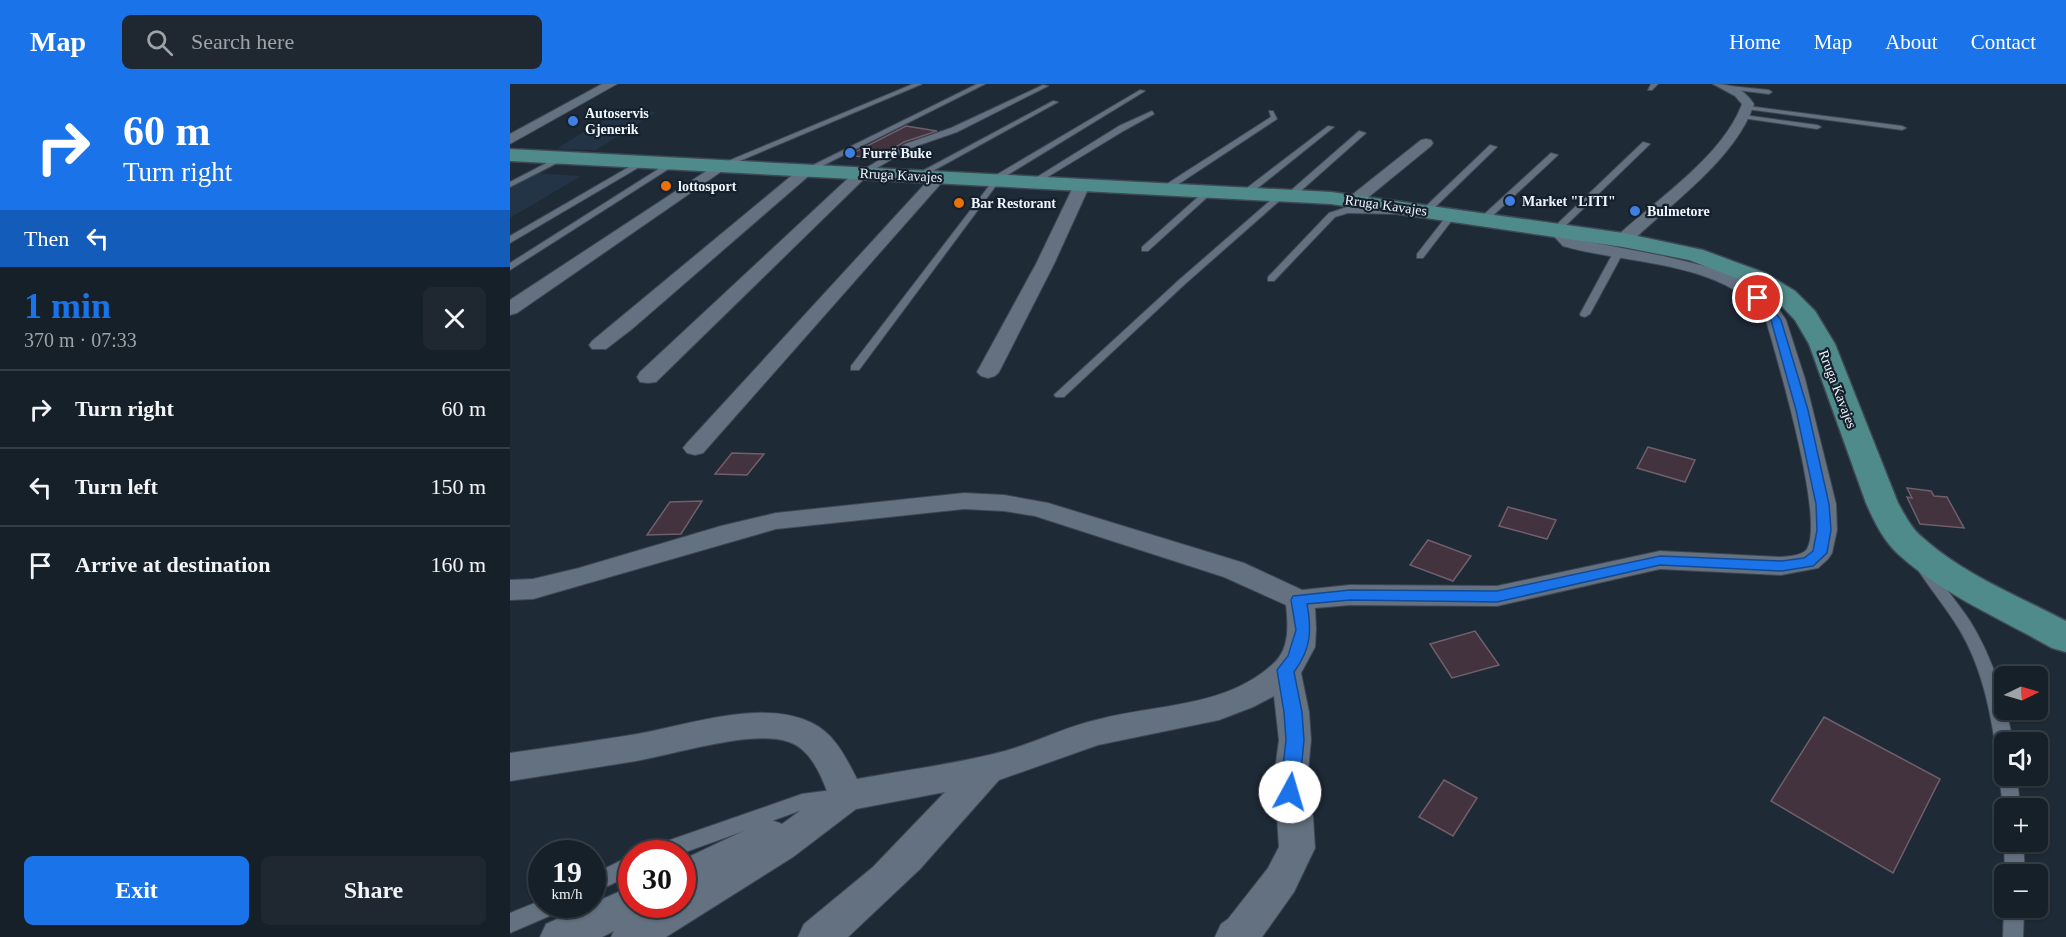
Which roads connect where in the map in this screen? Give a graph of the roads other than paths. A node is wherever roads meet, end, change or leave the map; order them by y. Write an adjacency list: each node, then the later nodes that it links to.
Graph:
1 (611, 84): 16 (street)
2 (920, 84): 25 (lane)
3 (982, 84): 26 (lane)
4 (1046, 86): 27 (lane)
5 (1724, 86): 7 (lane); 10 (street)
6 (1142, 92): 30 (lane)
7 (1769, 92)
8 (1055, 102): 28 (lane)
9 (1271, 112): 34 (lane)
10 (1746, 112): 13 (lane); 14 (lane); 44 (street)
11 (1152, 113): 31 (lane)
12 (1330, 127): 36 (lane)
13 (1817, 127)
14 (1902, 128)
15 (1362, 133): 37 (lane)
16 (510, 140)
17 (1426, 143): 38 (street)
18 (1646, 144): 42 (lane)
19 (1493, 147): 39 (lane)
20 (510, 155): 22 (main road, Rruga Kavajes)
21 (1554, 155): 41 (lane)
22 (563, 158): 23 (main road, Rruga Kavajes); 32 (lane)
23 (644, 162): 24 (main road, Rruga Kavajes); 43 (lane)
24 (674, 164): 25 (main road, Rruga Kavajes); 47 (lane)
25 (720, 166): 26 (main road, Rruga Kavajes); 49 (street)
26 (807, 170): 27 (main road, Rruga Kavajes); 51 (street)
27 (862, 173): 28 (main road, Rruga Kavajes); 54 (street)
28 (917, 176): 29 (main road, Rruga Kavajes)
29 (939, 177): 30 (main road, Rruga Kavajes); 56 (street)
30 (996, 180): 31 (main road, Rruga Kavajes); 52 (lane)
31 (1033, 182): 33 (main road, Rruga Kavajes)
32 (510, 185)
33 (1082, 185): 34 (main road, Rruga Kavajes); 53 (street)
34 (1165, 189): 35 (main road, Rruga Kavajes)
35 (1210, 191): 36 (main road, Rruga Kavajes); 45 (lane)
36 (1246, 193): 37 (main road, Rruga Kavajes)
37 (1286, 195): 38 (main road, Rruga Kavajes); 55 (lane)
38 (1354, 201): 39 (main road, Rruga Kavajes)
39 (1420, 210): 40 (main road, Rruga Kavajes); 48 (lane)
40 (1452, 215): 41 (main road, Rruga Kavajes); 46 (lane)
41 (1483, 220): 42 (main road, Rruga Kavajes)
42 (1556, 230): 44 (street)
43 (510, 240)
44 (1621, 247): 50 (lane); 57 (main road, Rruga Kavajes); 59 (street)
45 (1145, 249)
46 (1420, 256)
47 (510, 267)
48 (1270, 279)
49 (510, 309)
50 (1585, 315)
51 (599, 345)
52 (855, 368)
53 (988, 372)
54 (648, 377)
55 (1060, 395)
56 (695, 448)
57 (1909, 545): 60 (main road, Rruga Kavajes); 62 (lane)
58 (510, 590): 59 (street)
59 (1299, 600): 61 (street)
60 (2066, 638)
61 (1286, 670): 64 (street); 75 (street)
62 (2002, 732)
63 (510, 767): 65 (street)
64 (988, 769): 65 (street); 74 (street)
65 (847, 796): 66 (lane); 67 (street); 73 (street)
66 (694, 840)
67 (696, 872)
68 (618, 910): 72 (street)
69 (528, 915): 71 (lane)
70 (2014, 918): 76 (lane)
71 (510, 923)
72 (560, 937)
73 (631, 937)
74 (818, 937)
75 (1234, 937)
76 (2013, 937)

